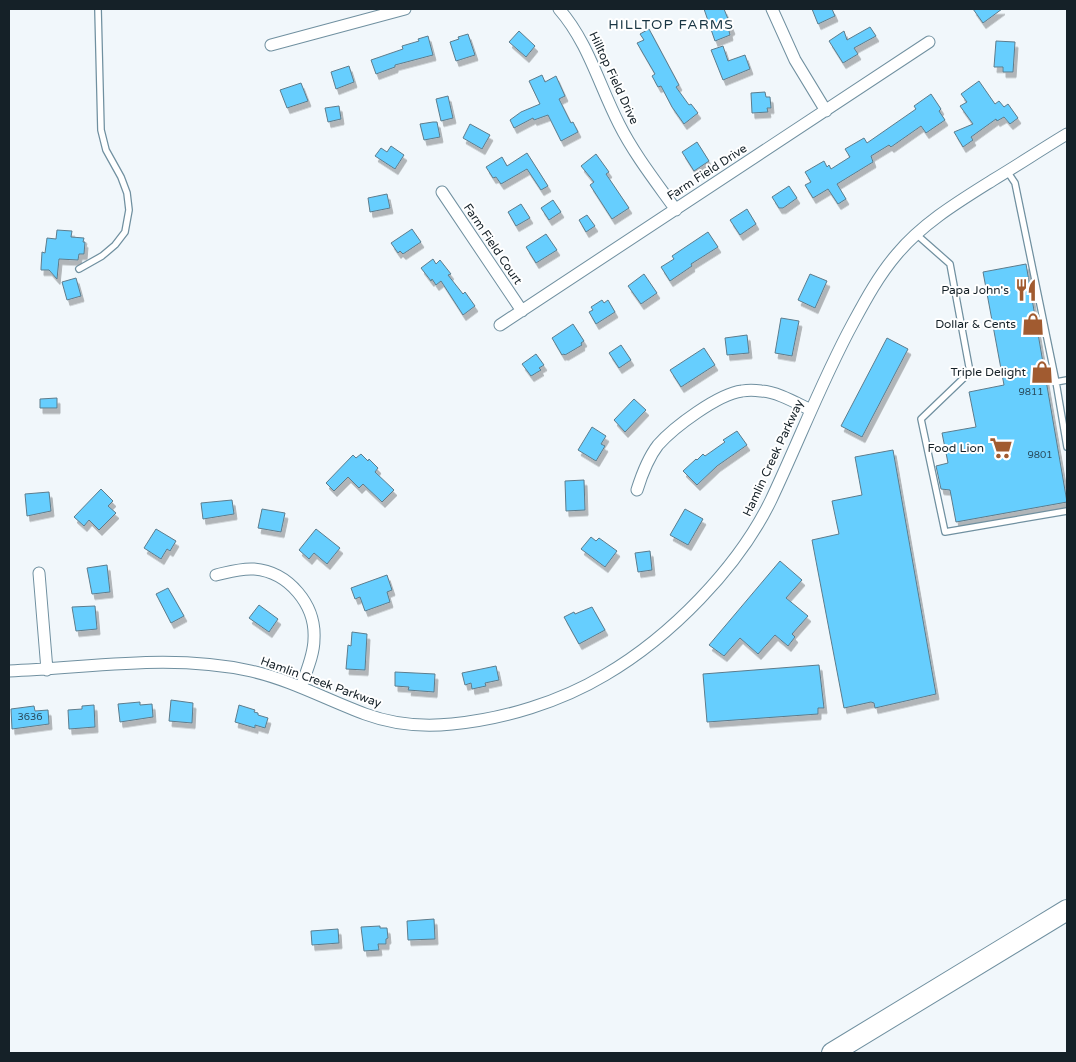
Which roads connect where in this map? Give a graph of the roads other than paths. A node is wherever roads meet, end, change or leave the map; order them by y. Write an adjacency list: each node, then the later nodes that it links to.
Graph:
1 (98, 9): 13 (lane)
2 (405, 9): 6 (street)
3 (559, 9): 11 (street, Hilltop Field Drive)
4 (772, 9): 7 (street)
5 (929, 42): 7 (street, Farm Field Drive)
6 (270, 44)
7 (826, 110): 11 (street, Farm Field Drive)
8 (1067, 134): 9 (street, Hamlin Creek Parkway)
9 (1007, 171): 12 (street, Hamlin Creek Parkway); 17 (lane)
10 (442, 192): 14 (street, Farm Field Court)
11 (676, 210): 14 (street, Farm Field Drive)
12 (916, 234): 18 (street, Hamlin Creek Parkway); 21 (lane)
13 (79, 269)
14 (522, 311): 15 (street, Farm Field Drive)
15 (500, 325)
16 (1067, 380): 17 (lane)
17 (1056, 382): 19 (lane)
18 (811, 410): 20 (street); 26 (street, Hamlin Creek Parkway)
19 (1067, 447)
20 (637, 490)
21 (1067, 511)
22 (38, 573): 24 (street)
23 (216, 575): 26 (street)
24 (47, 670): 25 (street, Hamlin Creek Parkway); 26 (street, Hamlin Creek Parkway)
25 (9, 672)
26 (301, 687)
27 (1067, 910): 28 (highway)
28 (832, 1053)

